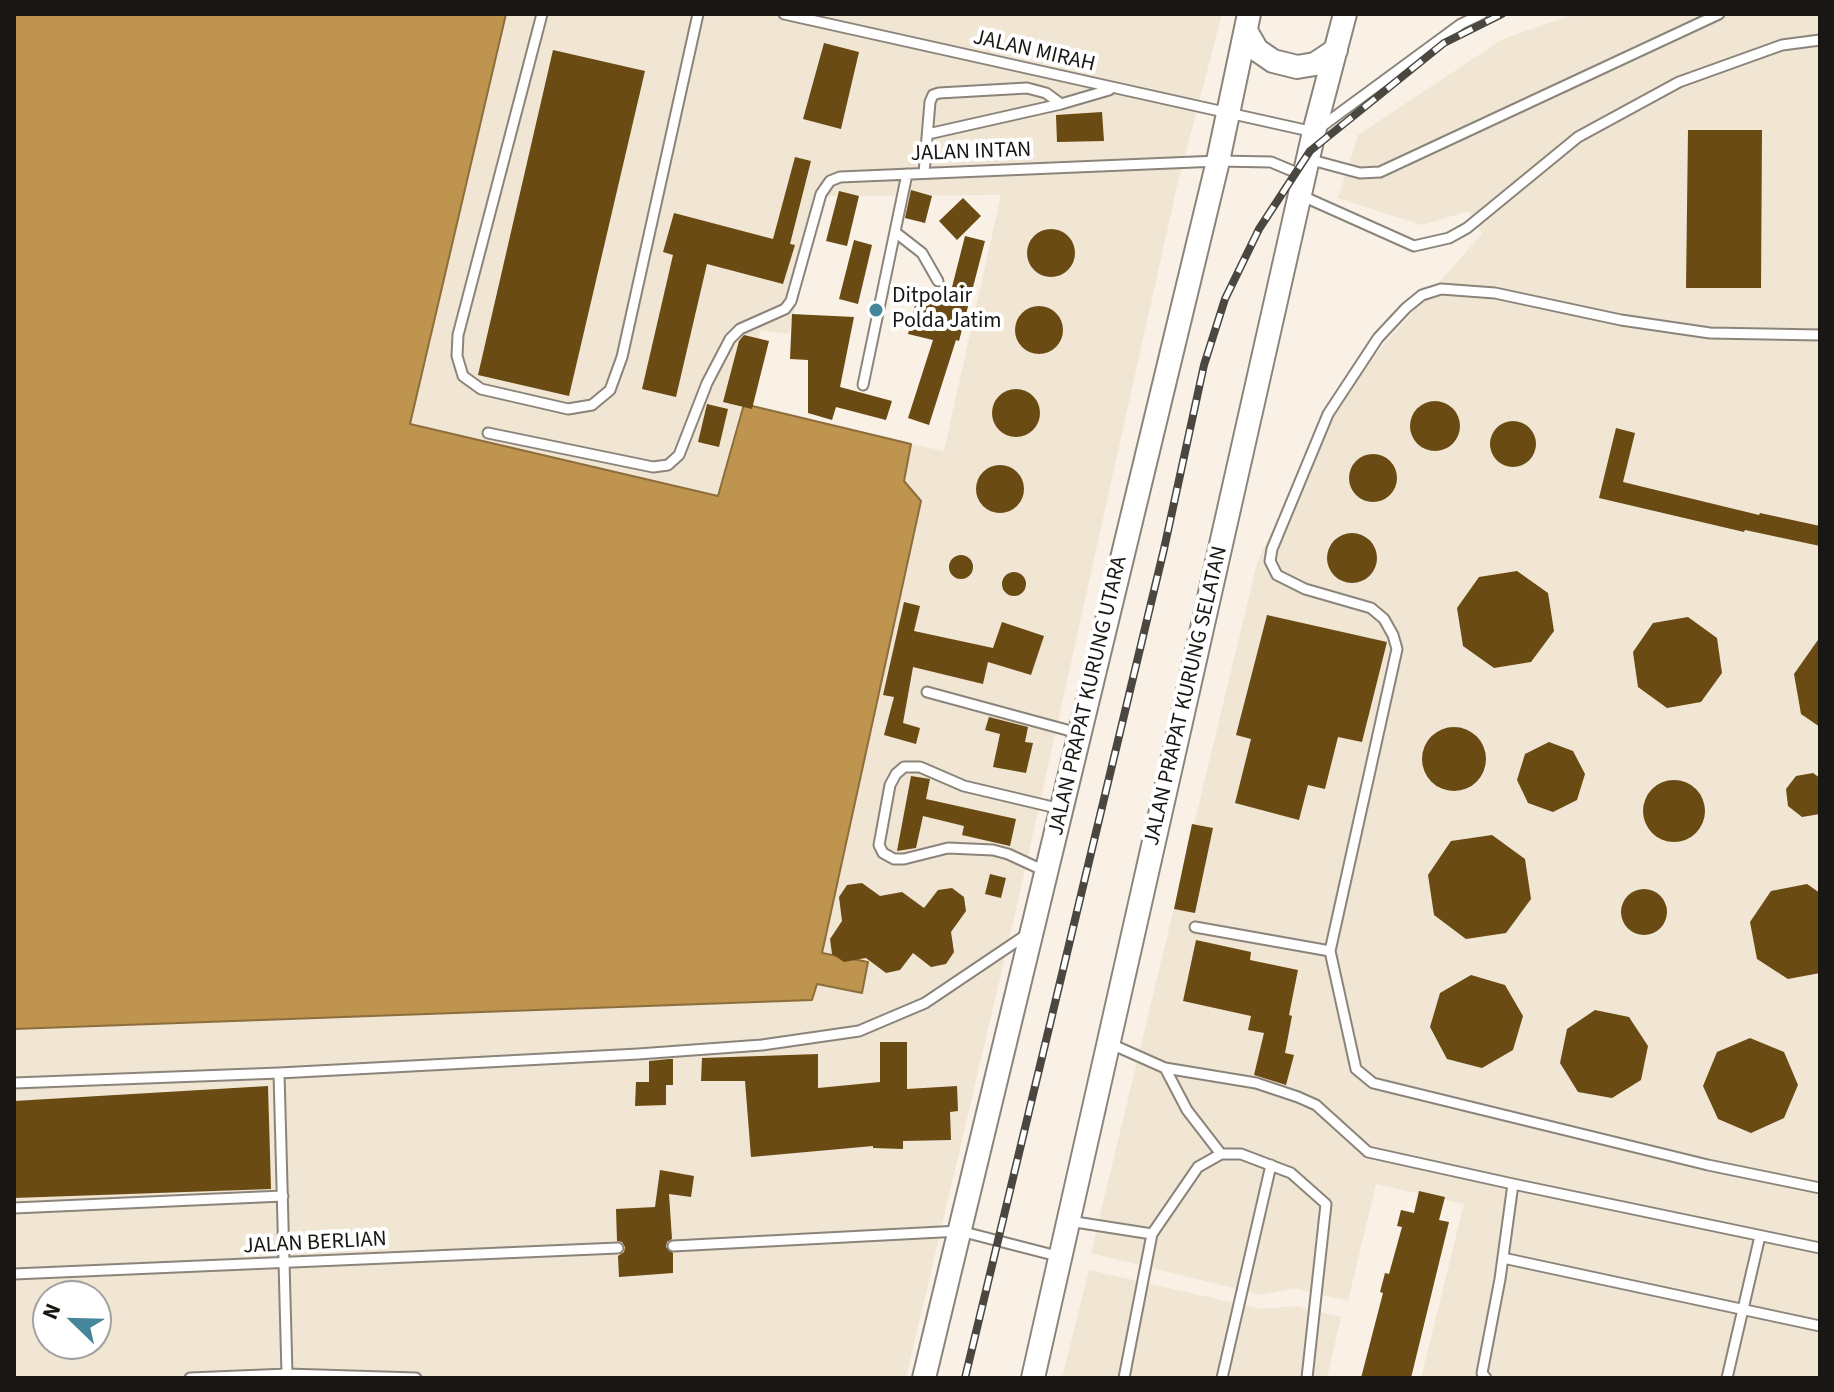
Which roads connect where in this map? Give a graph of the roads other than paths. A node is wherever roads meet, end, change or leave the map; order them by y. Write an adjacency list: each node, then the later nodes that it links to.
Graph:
1 (542, 14): 2 (lane)
2 (698, 14)
3 (784, 14): 6 (lane, JALAN MIRAH)
4 (1482, 14): 14 (lane)
5 (1719, 14): 19 (lane)
6 (812, 16): 11 (lane, JALAN MIRAH)
7 (1341, 18): 10 (street, JALAN PRAPAT KURUNG SELATAN)
8 (1246, 20): 10 (street); 13 (street, JALAN PRAPAT KURUNG UTARA)
9 (1820, 40): 19 (lane)
10 (1336, 50): 14 (street, JALAN PRAPAT KURUNG SELATAN)
11 (1113, 89): 12 (lane); 13 (lane, JALAN MIRAH)
12 (1061, 104): 15 (lane); 15 (lane)
13 (1228, 113): 14 (lane, JALAN MIRAH); 16 (street, JALAN PRAPAT KURUNG UTARA)
14 (1314, 132): 19 (street, JALAN PRAPAT KURUNG SELATAN)
15 (928, 134): 17 (lane)
16 (1218, 161): 17 (lane, JALAN INTAN); 19 (lane, JALAN INTAN); 26 (street, JALAN PRAPAT KURUNG UTARA)
17 (924, 173): 18 (lane, JALAN INTAN)
18 (907, 174): 20 (lane); 24 (lane, JALAN INTAN)
19 (1304, 177): 32 (street, JALAN PRAPAT KURUNG SELATAN)
20 (895, 232): 21 (lane); 23 (lane)
21 (938, 281)
22 (1820, 335): 31 (lane)
23 (863, 385)
24 (488, 433)
25 (927, 692): 26 (lane)
26 (1080, 733): 27 (street, JALAN PRAPAT KURUNG UTARA)
27 (1062, 809): 28 (street, JALAN PRAPAT KURUNG UTARA); 28 (lane)
28 (1047, 872): 30 (street, JALAN PRAPAT KURUNG UTARA)
29 (1195, 927): 31 (lane)
30 (1033, 931): 34 (lane); 43 (street, JALAN PRAPAT KURUNG UTARA)
31 (1330, 951): 39 (lane)
32 (1108, 1043): 33 (lane); 42 (street, JALAN PRAPAT KURUNG SELATAN)
33 (1165, 1068): 36 (lane); 38 (lane)
34 (279, 1073): 35 (lane); 40 (lane)
35 (14, 1083)
36 (1221, 1154): 37 (lane); 44 (lane)
37 (1271, 1165): 61 (lane); 62 (lane)
38 (1513, 1184): 45 (lane); 50 (lane)
39 (1820, 1188)
40 (283, 1196): 41 (lane); 51 (lane)
41 (14, 1208)
42 (1069, 1221): 44 (lane); 49 (street, JALAN PRAPAT KURUNG SELATAN)
43 (960, 1231): 46 (lane); 49 (lane); 58 (street, JALAN PRAPAT KURUNG UTARA)
44 (1152, 1234): 60 (lane)
45 (1760, 1236): 48 (lane); 53 (lane)
46 (673, 1246)
47 (618, 1248): 51 (lane, JALAN BERLIAN)
48 (1820, 1248)
49 (1061, 1257): 59 (street, JALAN PRAPAT KURUNG SELATAN)
50 (1503, 1258): 53 (lane); 63 (lane)
51 (286, 1263): 52 (lane, JALAN BERLIAN); 55 (lane)
52 (14, 1274)
53 (1744, 1309): 54 (lane); 64 (lane)
54 (1820, 1326)
55 (287, 1374): 56 (lane); 57 (lane)
56 (190, 1378)
57 (416, 1378)
58 (924, 1378)
59 (1033, 1378)
60 (1124, 1378)
61 (1222, 1378)
62 (1307, 1378)
63 (1486, 1378)
64 (1728, 1378)

